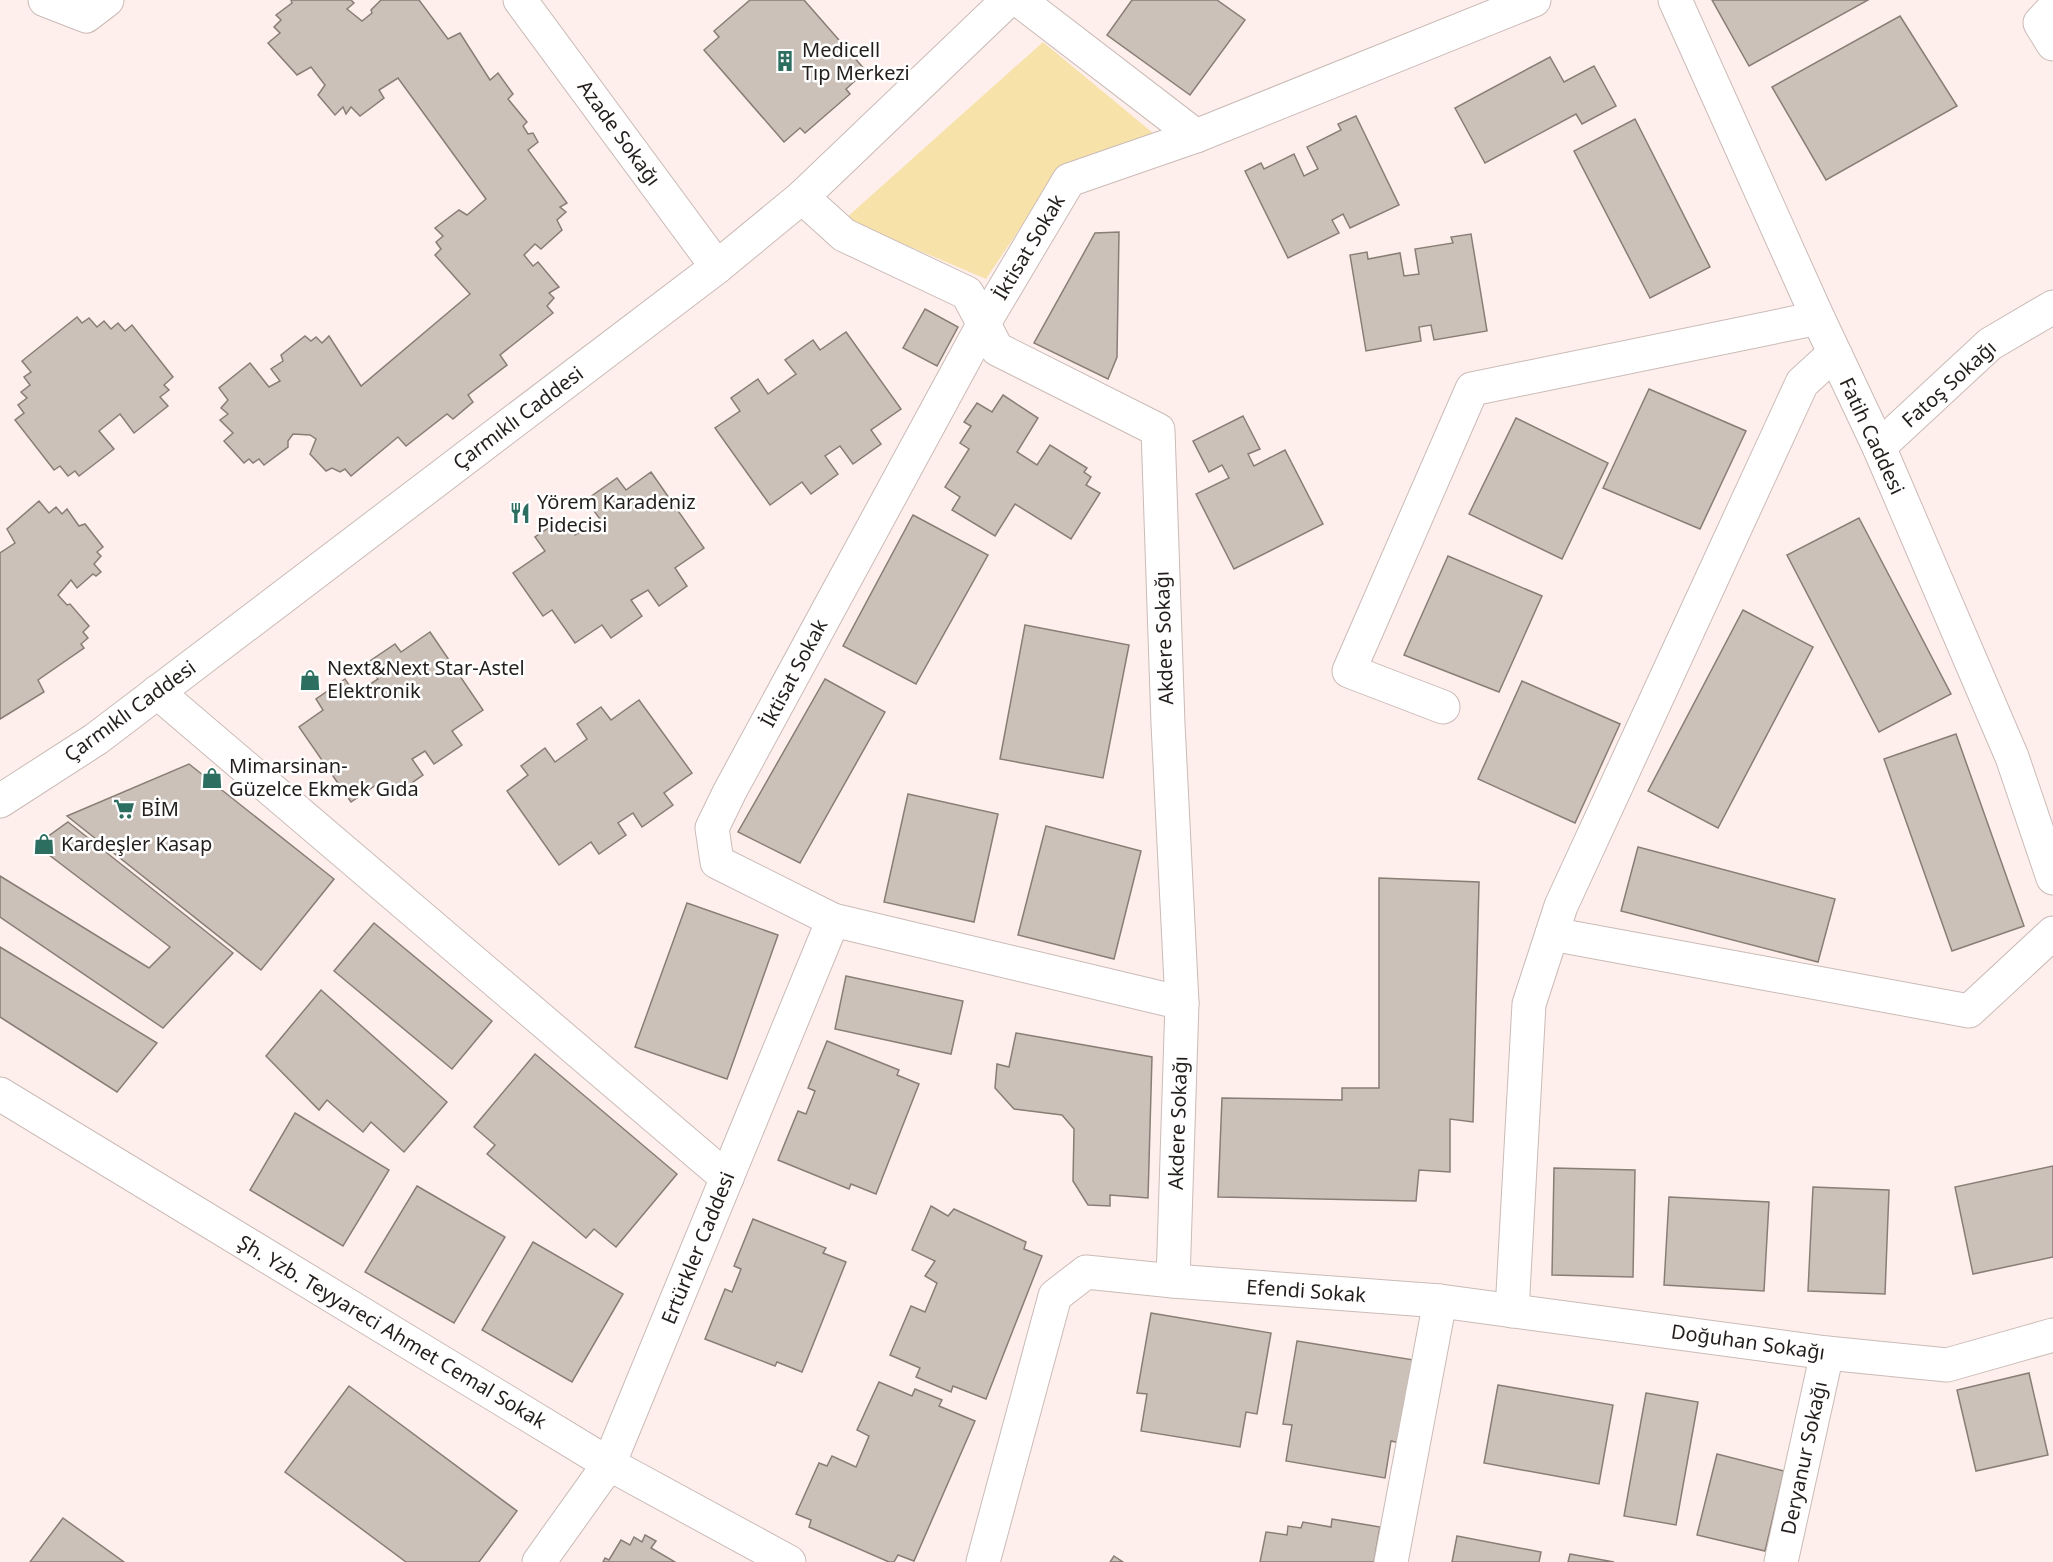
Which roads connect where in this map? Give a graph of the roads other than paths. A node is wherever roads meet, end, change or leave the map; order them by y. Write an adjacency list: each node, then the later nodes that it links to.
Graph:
1 (45, 0): 2 (street)
2 (107, 0)
3 (520, 0): 12 (street, Azade Sokağı)
4 (1008, 0): 11 (street, Çarmıklı Caddesi)
5 (1019, 0): 10 (street)
6 (1534, 0): 10 (street, İktisat Sokak)
7 (1675, 0): 14 (street, Fatih Caddesi)
8 (2053, 9): 9 (street)
9 (2053, 44)
10 (1196, 136): 15 (street, İktisat Sokak)
11 (802, 197): 12 (street, Çarmıklı Caddesi); 15 (street, Akdere Sokağı)
12 (717, 267): 18 (street, Çarmıklı Caddesi)
13 (2053, 307): 17 (street, Fatoş Sokağı)
14 (1818, 318): 16 (street, Fatih Caddesi); 19 (street)
15 (984, 323): 22 (street, İktisat Sokak); 25 (street, Akdere Sokağı)
16 (1836, 356): 17 (street, Fatih Caddesi); 24 (street)
17 (1879, 447): 21 (street, Fatih Caddesi)
18 (157, 692): 20 (street, Çarmıklı Caddesi); 27 (street)
19 (1443, 707)
20 (0, 801)
21 (2053, 878)
22 (833, 920): 25 (street, İktisat Sokak); 27 (street, Ertürkler Caddesi)
23 (2053, 933): 24 (street)
24 (1552, 934): 30 (street)
25 (1182, 1003): 28 (street, Akdere Sokağı)
26 (0, 1094): 33 (street, Şh. Yzb. Teyyareci Ahmet Cemal Sokak)
27 (727, 1178): 33 (street, Ertürkler Caddesi)
28 (1173, 1281): 29 (street, Efendi Sokak); 36 (street, Efendi Sokak)
29 (1440, 1301): 30 (street, Doğuhan Sokağı); 37 (street)
30 (1512, 1311): 32 (street, Doğuhan Sokağı)
31 (2053, 1335): 32 (street, Doğuhan Sokağı)
32 (1827, 1353): 38 (street, Deryanur Sokağı)
33 (609, 1464): 34 (street, Ertürkler Caddesi); 35 (street, Şh. Yzb. Teyyareci Ahmet Cemal Sokak)
34 (539, 1562)
35 (789, 1562)
36 (983, 1562)
37 (1391, 1562)
38 (1781, 1562)

